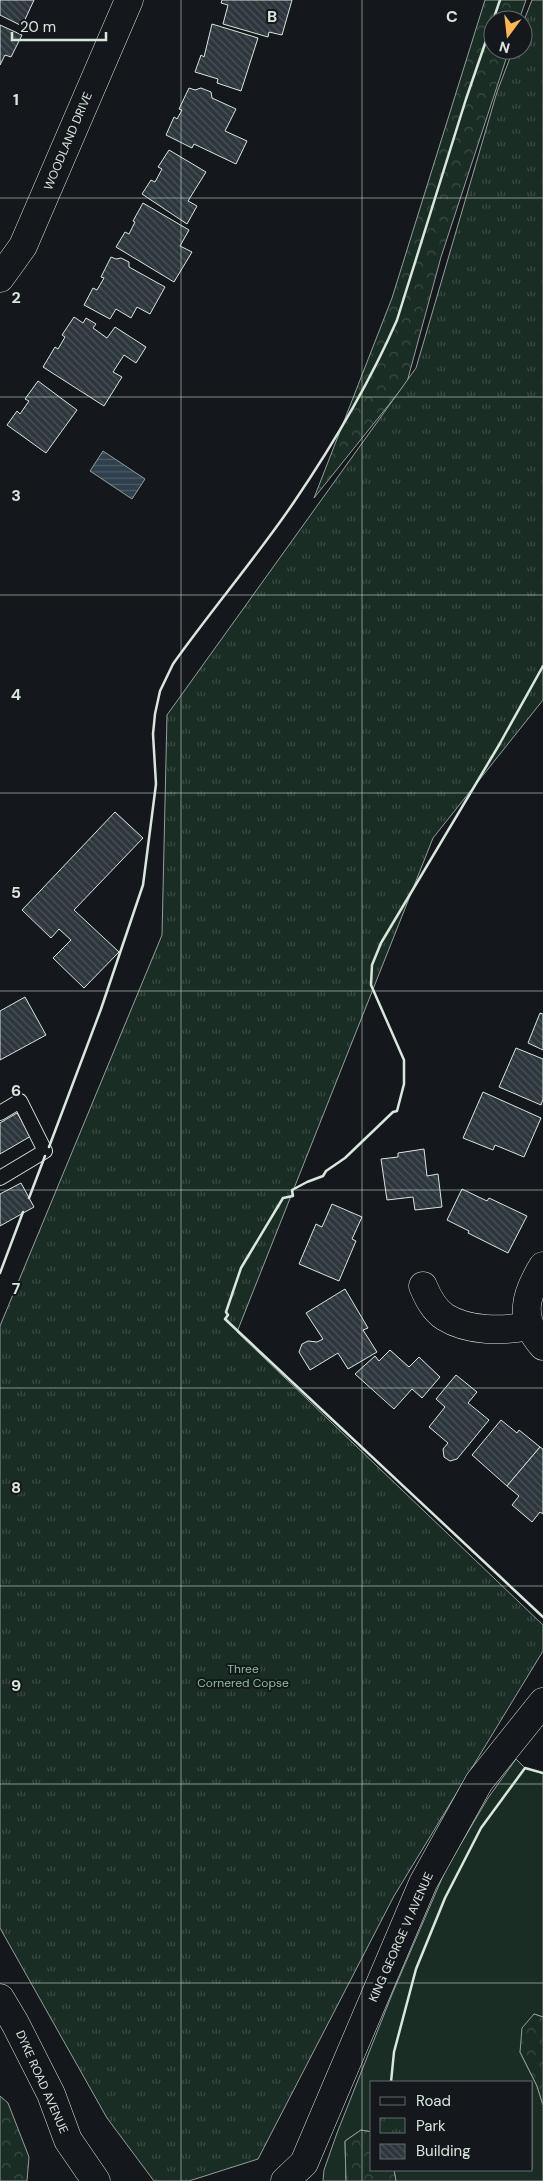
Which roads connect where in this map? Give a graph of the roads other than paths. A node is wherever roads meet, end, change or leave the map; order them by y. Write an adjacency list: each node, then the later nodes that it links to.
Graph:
1 (129, 0): 2 (street, WOODLAND DRIVE)
2 (0, 278)
3 (0, 1113): 4 (lane)
4 (0, 1178)
5 (543, 1266): 7 (street)
6 (423, 1286): 7 (street)
7 (536, 1336)
8 (543, 1702): 11 (street, KING GEORGE VI AVENUE)
9 (0, 1998): 10 (street, DYKE ROAD AVENUE)
10 (68, 2140): 12 (street, DYKE ROAD AVENUE); 13 (street, DYKE ROAD AVENUE)
11 (298, 2175)
12 (71, 2181)
13 (96, 2181)

